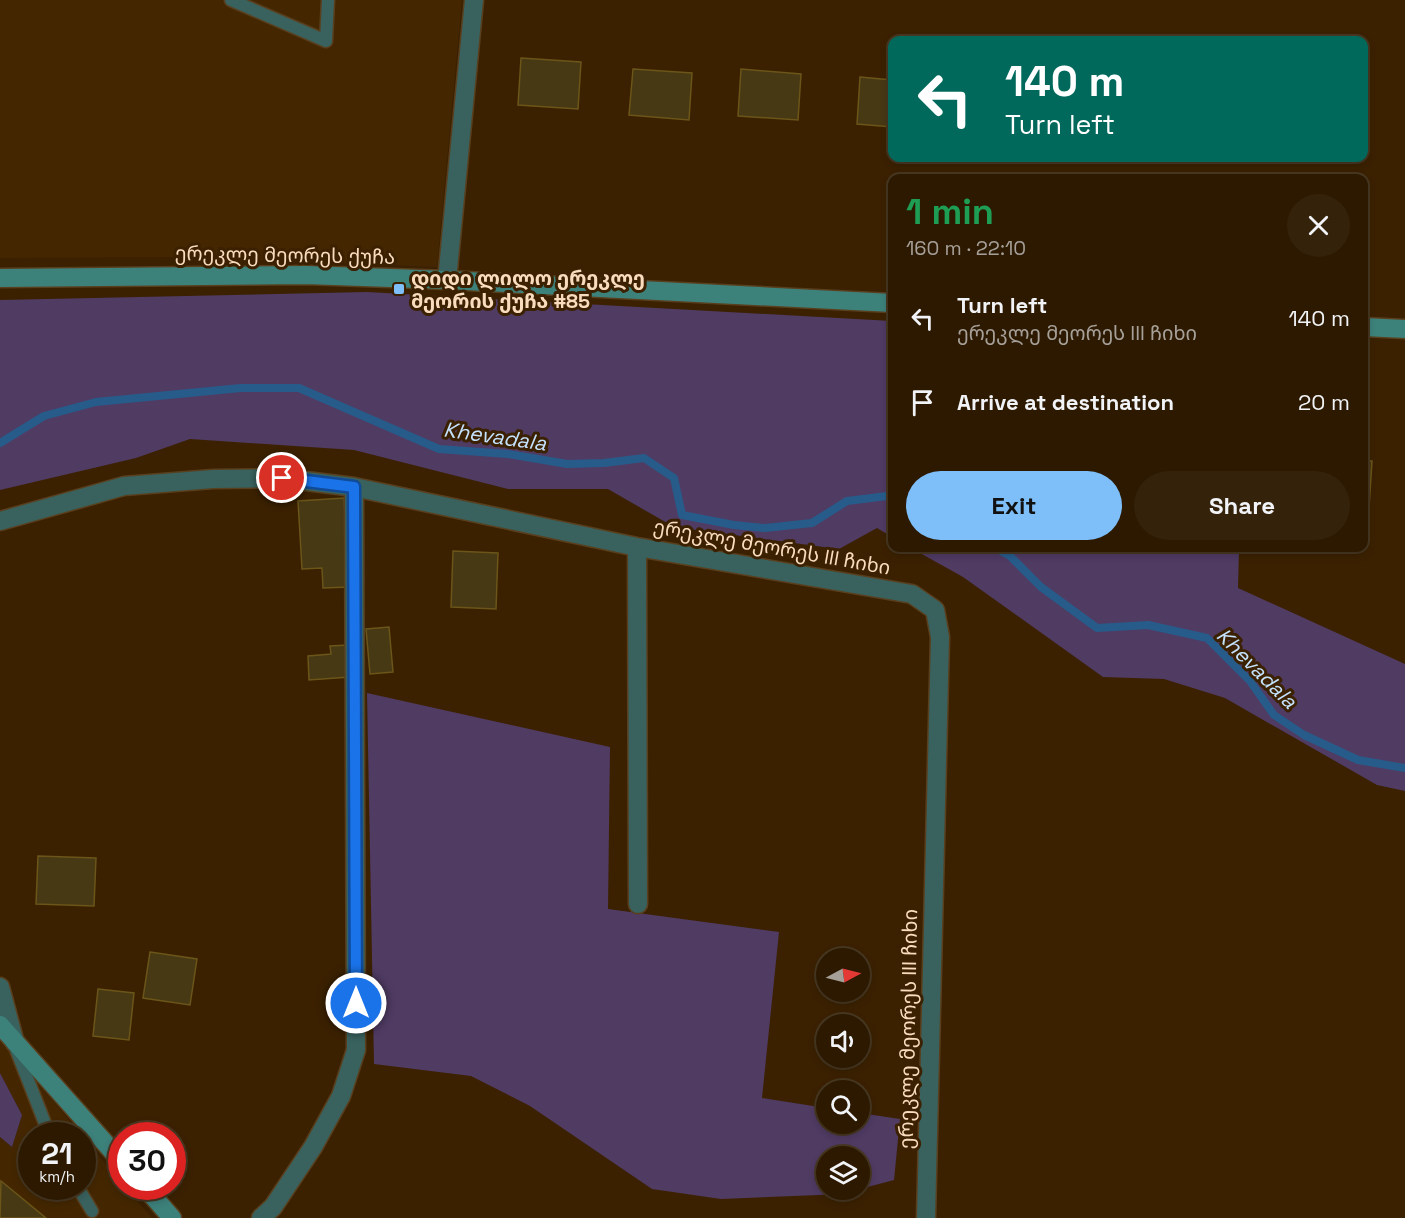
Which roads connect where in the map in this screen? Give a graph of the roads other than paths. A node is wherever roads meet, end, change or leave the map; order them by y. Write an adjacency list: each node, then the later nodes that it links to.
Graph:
1 (231, 0): 2 (lane)
2 (328, 0)
3 (474, 0): 5 (street)
4 (0, 278): 5 (street, ერეკლე მეორეს ქუჩა)
5 (447, 280): 6 (street, ერეკლე მეორეს ქუჩა)
6 (888, 303)
7 (1368, 327): 8 (street)
8 (1405, 329)
9 (354, 487): 10 (street, ერეკლე მეორეს III ჩიხი); 11 (street, ერეკლე მეორეს III ჩიხი); 22 (street)
10 (0, 521)
11 (638, 547): 12 (street); 23 (street, ერეკლე მეორეს III ჩიხი)
12 (638, 904)
13 (0, 987): 15 (street)
14 (0, 1025): 15 (street)
15 (14, 1042): 16 (lane); 17 (street)
16 (45, 1122)
17 (108, 1146)
18 (85, 1200): 20 (lane)
19 (156, 1200): 21 (street)
20 (92, 1211)
21 (172, 1218)
22 (261, 1218)
23 (926, 1218)

